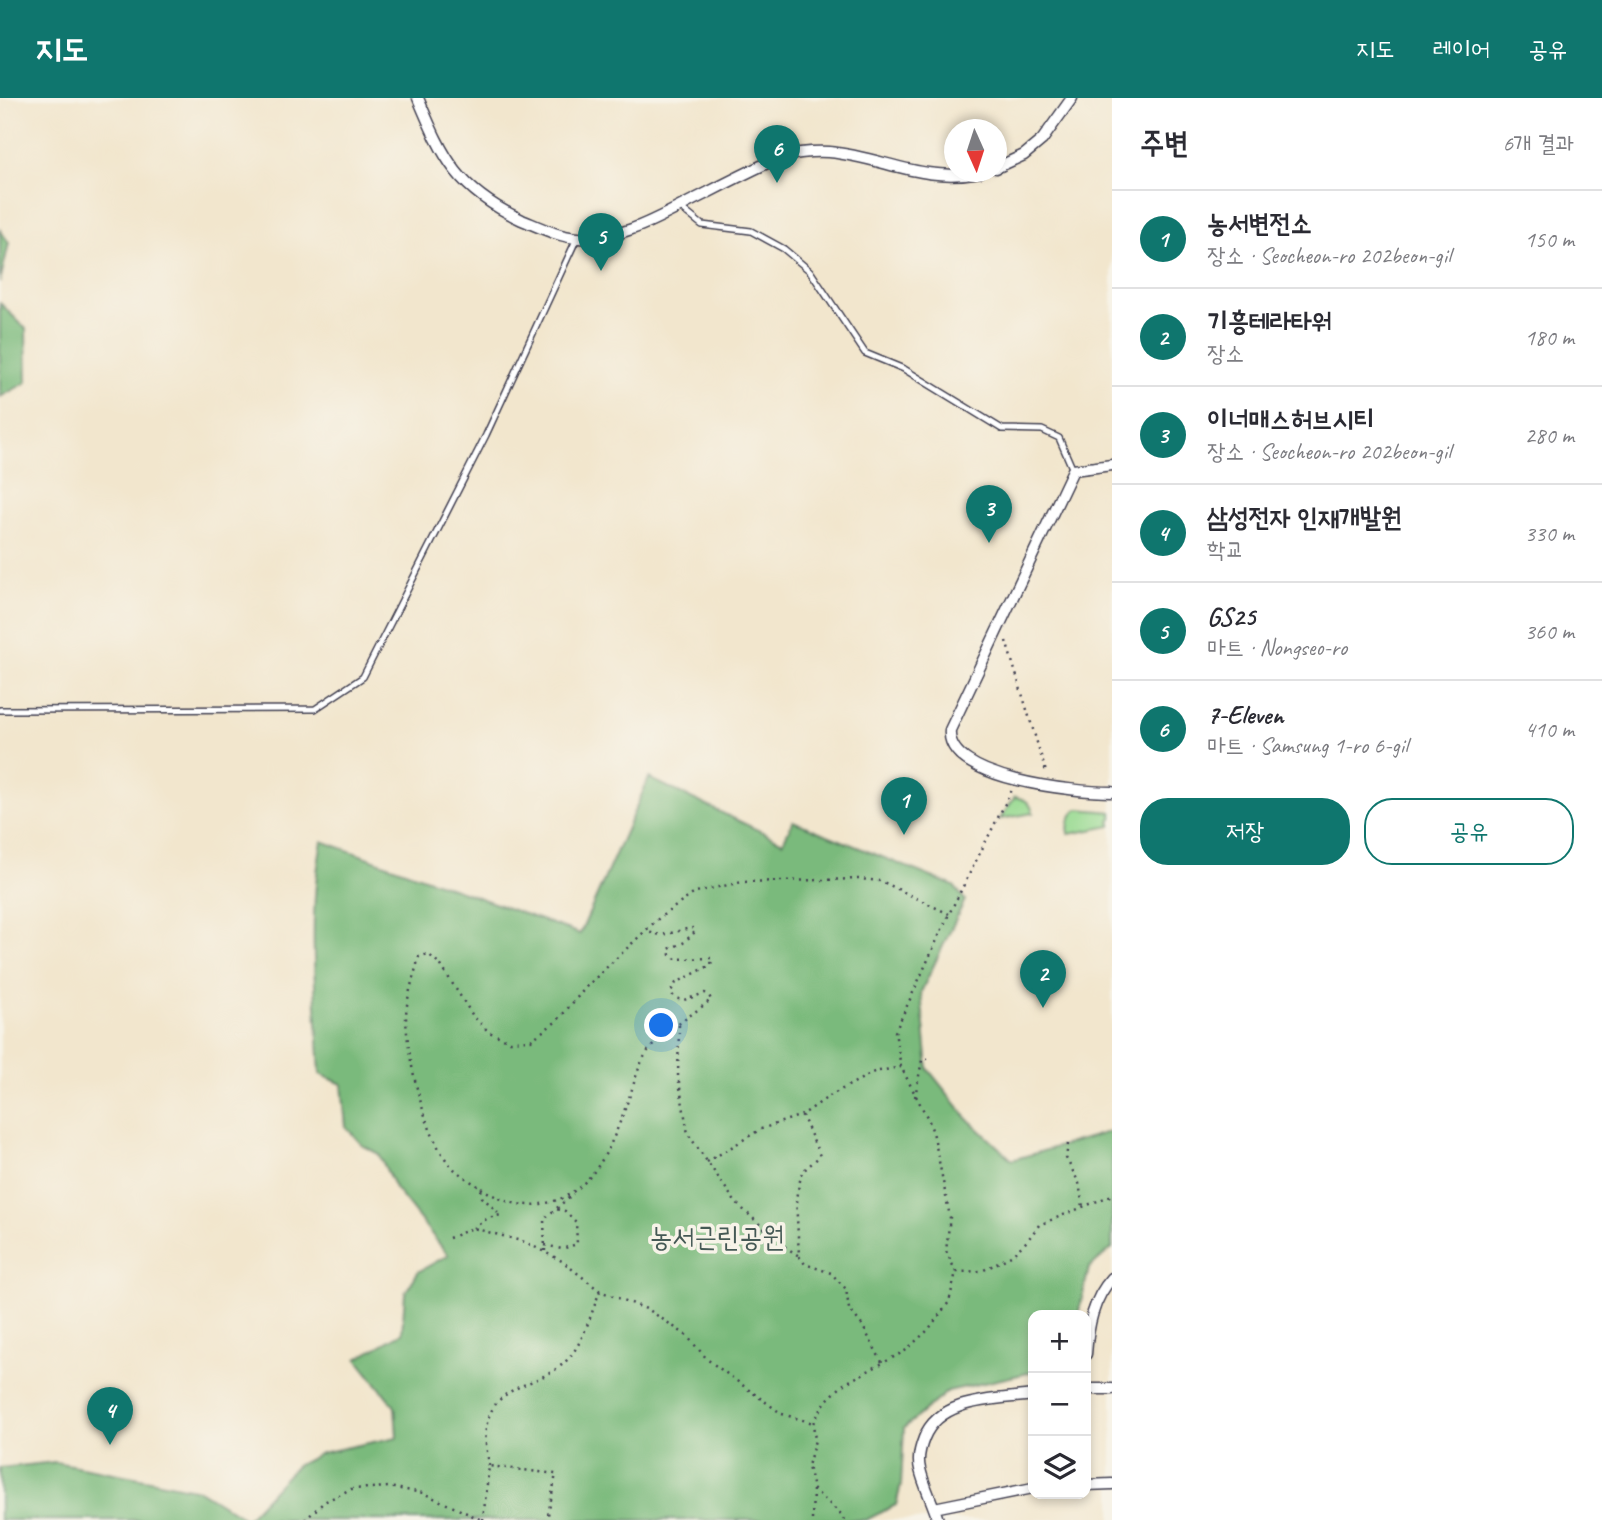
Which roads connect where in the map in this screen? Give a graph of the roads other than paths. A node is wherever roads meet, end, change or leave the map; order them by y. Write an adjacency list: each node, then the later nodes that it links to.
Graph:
1 (418, 98): 6 (street)
2 (1072, 98): 3 (street)
3 (1007, 162)
4 (944, 173): 5 (street)
5 (679, 207): 6 (street); 8 (lane)
6 (577, 238): 9 (lane)
7 (1112, 465): 8 (street)
8 (1073, 470): 10 (street)
9 (0, 710)
10 (1112, 792)
11 (1112, 1278): 12 (street)
12 (1091, 1318)
13 (1091, 1389): 14 (street)
14 (1112, 1390)
15 (1028, 1396): 19 (street)
16 (1112, 1484): 17 (street)
17 (1091, 1485)
18 (1028, 1489): 19 (street)
19 (934, 1508): 20 (street)
20 (938, 1520)

